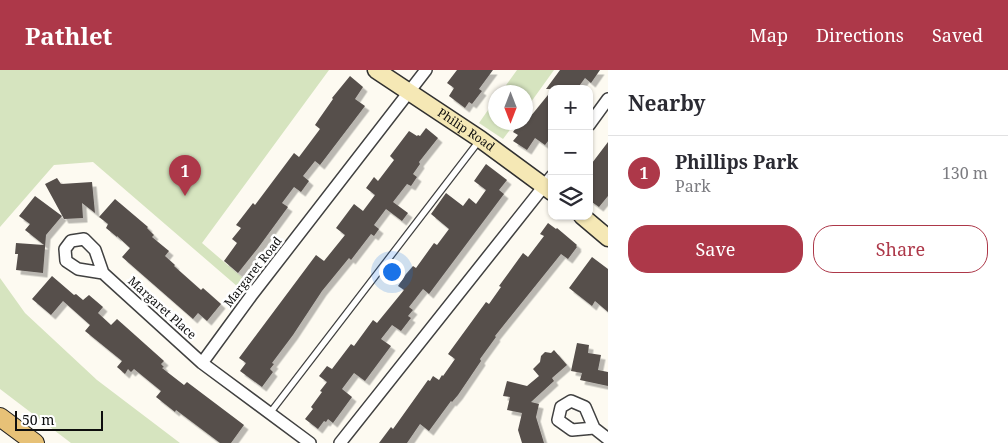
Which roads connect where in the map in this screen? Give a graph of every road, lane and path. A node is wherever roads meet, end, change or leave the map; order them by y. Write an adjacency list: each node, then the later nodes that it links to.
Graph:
1 (376, 70): 3 (street, Philip Road)
2 (426, 70): 3 (street, Margaret Road)
3 (410, 92): 6 (street, Philip Road); 12 (street, Margaret Road)
4 (608, 99): 5 (street)
5 (593, 120)
6 (480, 139): 7 (street, Philip Road); 13 (lane)
7 (548, 184)
8 (548, 186): 19 (street)
9 (587, 220): 10 (street)
10 (608, 238)
11 (103, 273): 12 (street, Margaret Place)
12 (202, 363): 13 (street)
13 (270, 413): 18 (street)
14 (0, 417): 17 (main road)
15 (594, 428): 16 (street)
16 (608, 439)
17 (34, 443)
18 (310, 443)
19 (340, 443)

